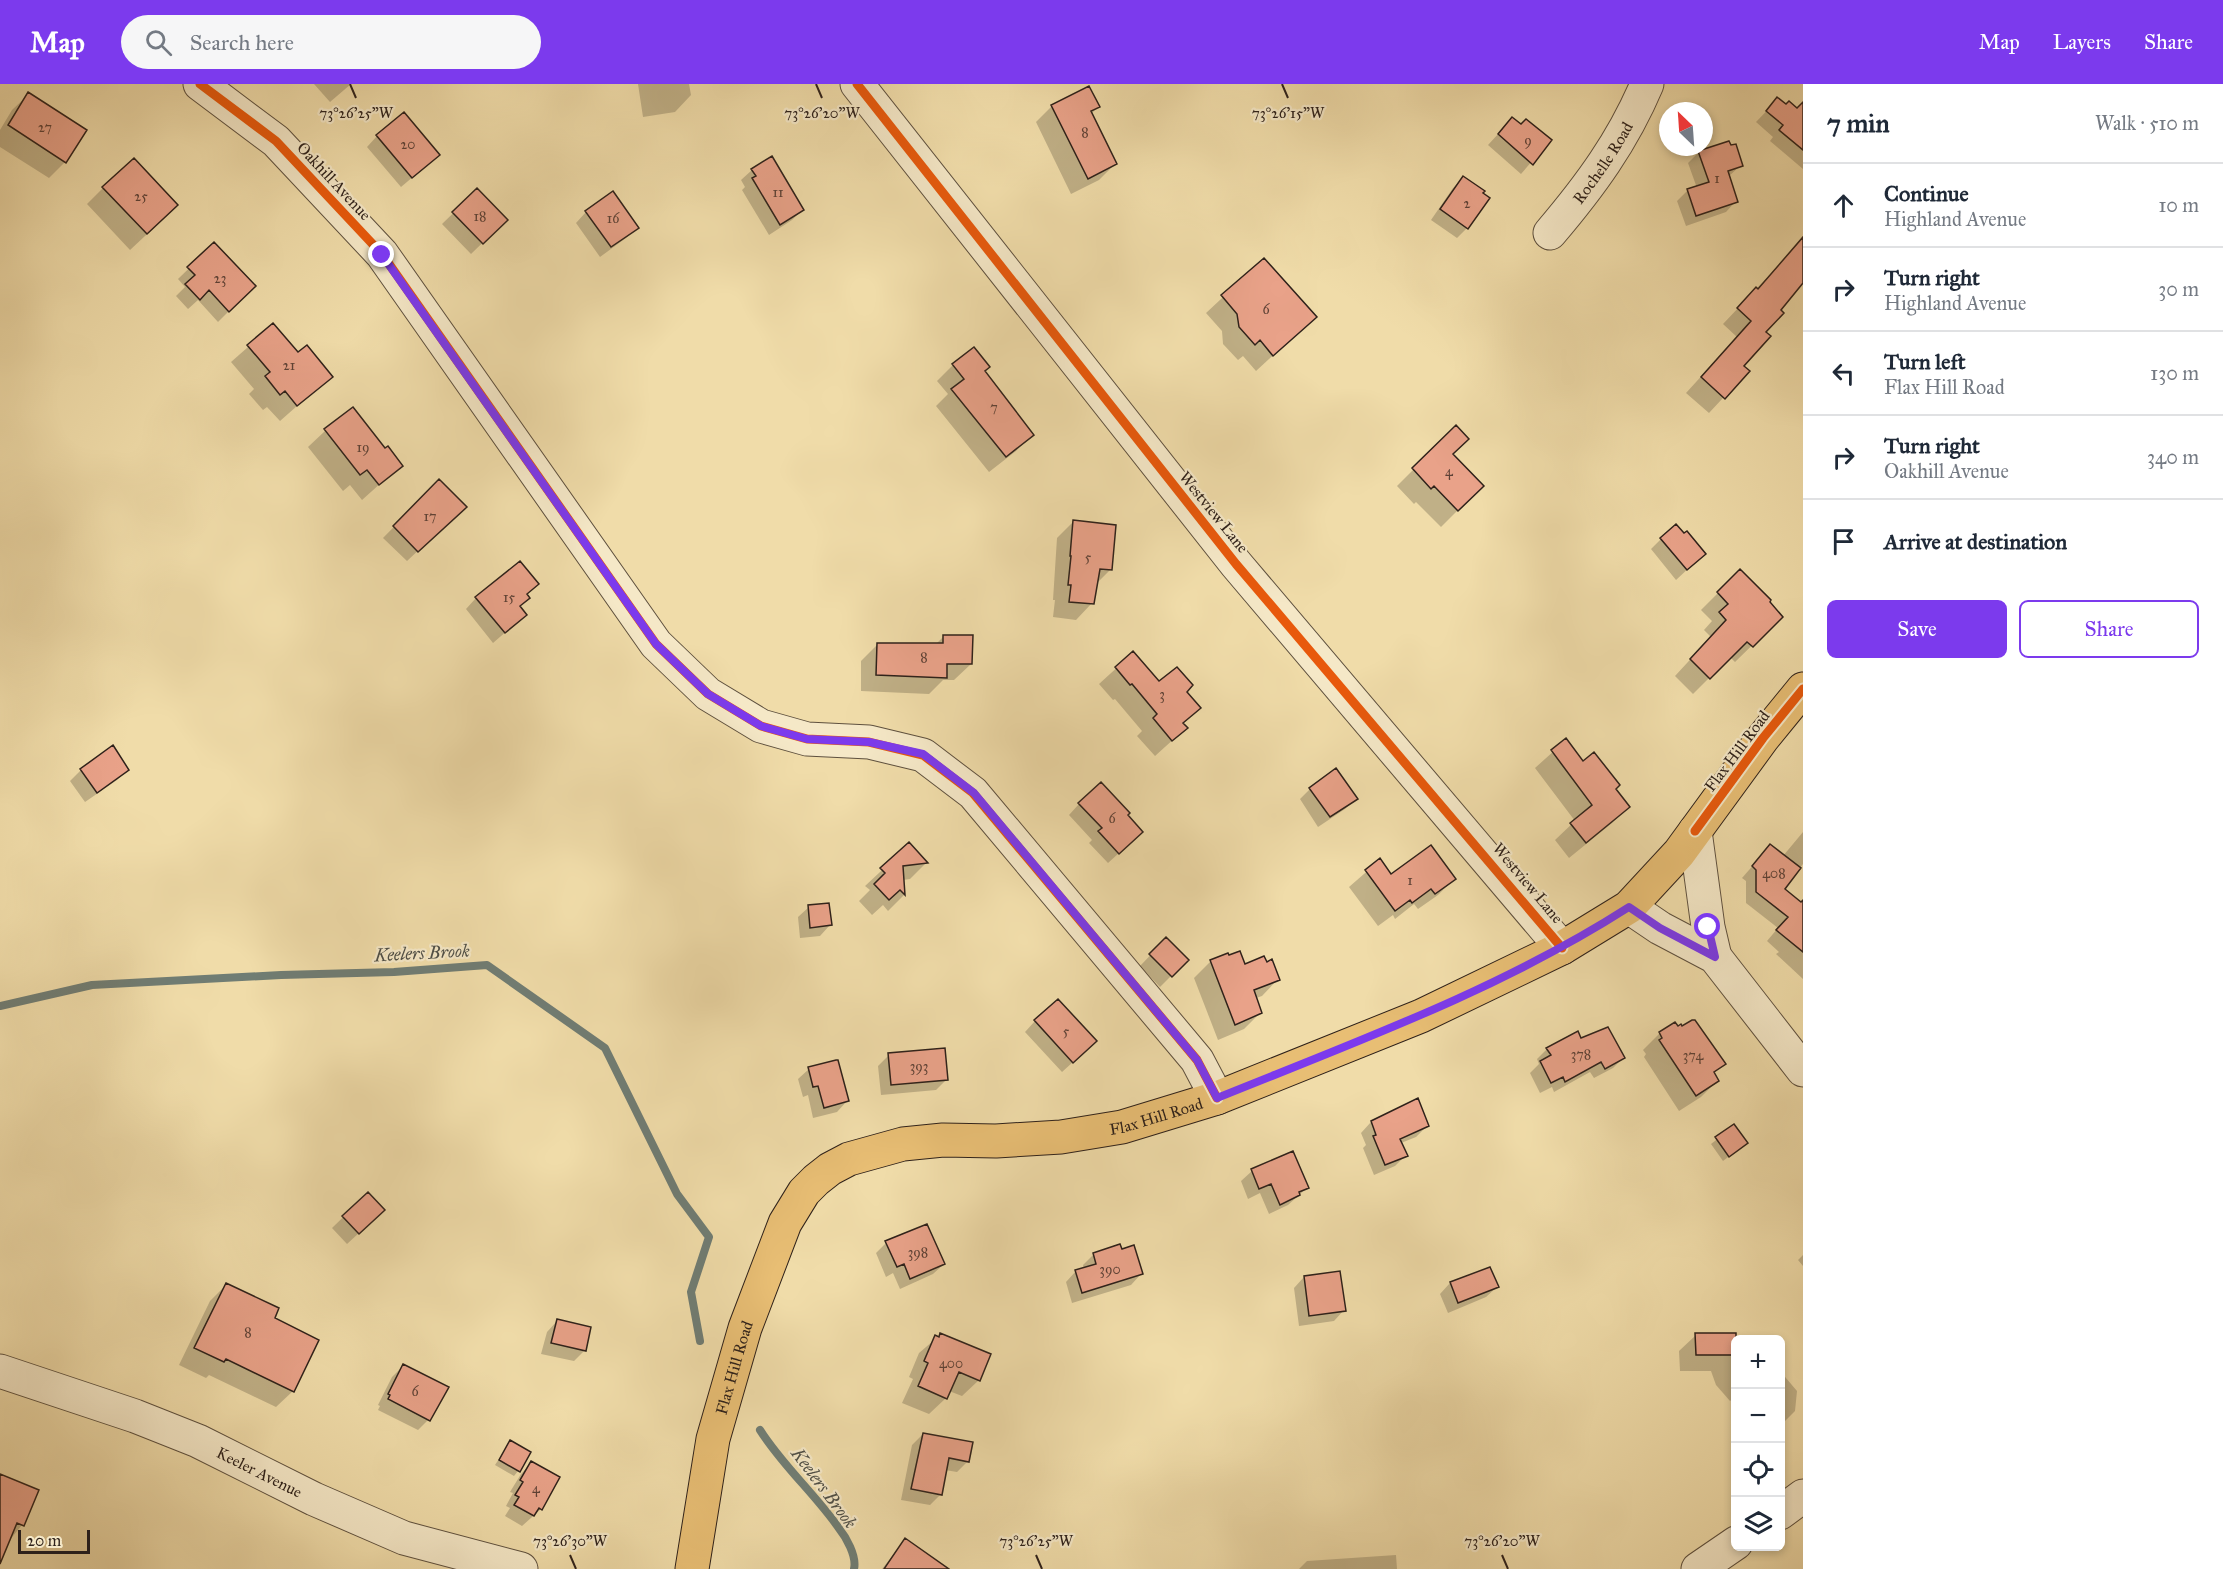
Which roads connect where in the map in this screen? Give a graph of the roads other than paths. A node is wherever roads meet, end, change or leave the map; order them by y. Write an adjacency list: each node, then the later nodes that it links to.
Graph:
1 (200, 84): 11 (street, Oakhill Avenue)
2 (857, 84): 8 (street, Westview Lane)
3 (1647, 84): 4 (street, Rochelle Road)
4 (1550, 233)
5 (1803, 689): 6 (main road, Flax Hill Road)
6 (1695, 831): 7 (main road, Flax Hill Road); 9 (street)
7 (1629, 907): 8 (main road, Flax Hill Road); 9 (street)
8 (1562, 948): 11 (main road, Flax Hill Road)
9 (1715, 957): 10 (street)
10 (1803, 1070)
11 (1217, 1098): 15 (main road, Flax Hill Road)
12 (0, 1371): 14 (street, Keeler Avenue)
13 (1731, 1547): 16 (street)
14 (521, 1569)
15 (692, 1569)
16 (1698, 1569)

